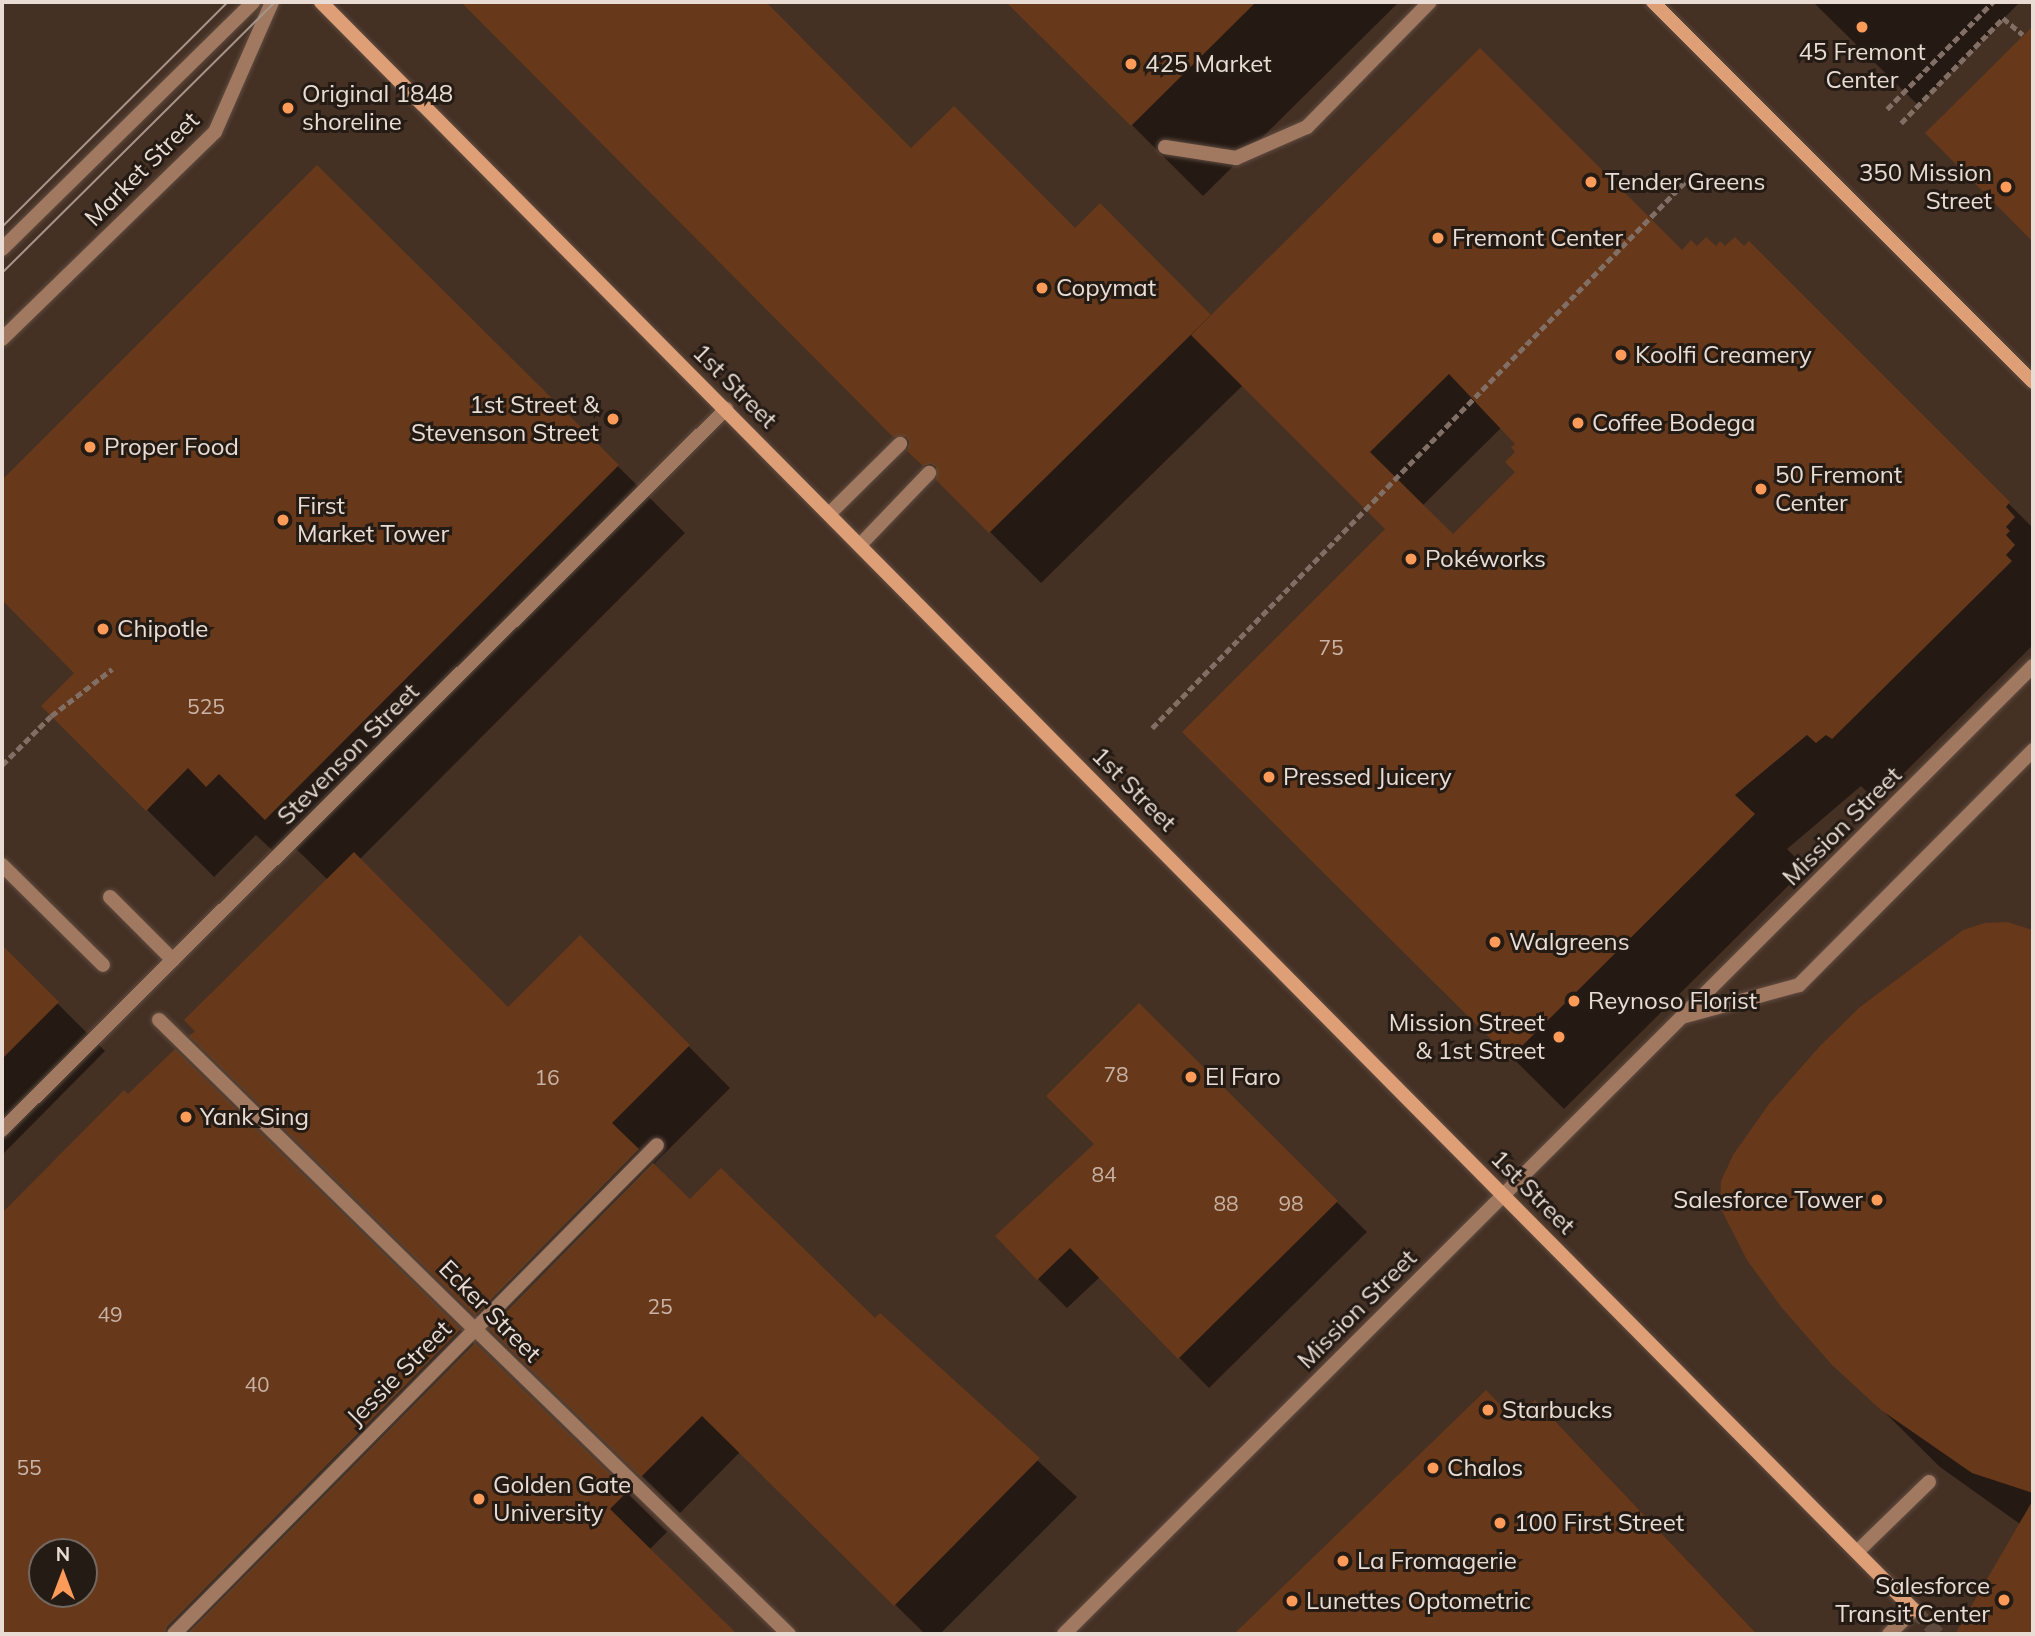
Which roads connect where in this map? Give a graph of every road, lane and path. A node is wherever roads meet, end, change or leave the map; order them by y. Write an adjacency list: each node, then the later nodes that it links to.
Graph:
1 (253, 2): 12 (street, Market Street)
2 (272, 2): 13 (street, Market Street)
3 (321, 2): 15 (main road, 1st Street)
4 (1430, 2): 10 (street)
5 (1653, 2): 14 (main road)
6 (1993, 2): 8 (path)
7 (2023, 35): 9 (path)
8 (1887, 109)
9 (1901, 123)
10 (1166, 147)
11 (1687, 180): 22 (path)
12 (2, 249)
13 (2, 339)
14 (2033, 382)
15 (726, 409): 18 (main road, 1st Street); 27 (street, Stevenson Street)
16 (900, 443): 18 (street)
17 (929, 472): 19 (street)
18 (829, 514): 19 (main road, 1st Street)
19 (860, 545): 33 (main road, 1st Street)
20 (2033, 666): 29 (street, Mission Street)
21 (112, 669): 24 (path)
22 (1152, 728)
23 (2033, 750): 29 (street, Mission Street)
24 (2, 765)
25 (2, 865): 28 (street)
26 (110, 897): 27 (street)
27 (173, 960): 31 (street, Stevenson Street)
28 (103, 965)
29 (1682, 1017): 33 (street, Mission Street)
30 (159, 1020): 34 (street, Ecker Street)
31 (2, 1130)
32 (657, 1144): 34 (street, Jessie Street)
33 (1504, 1194): 36 (main road, 1st Street); 40 (street, Mission Street)
34 (475, 1329): 38 (street, Jessie Street); 39 (street, Ecker Street)
35 (1929, 1482): 36 (street)
36 (1858, 1551): 37 (main road, 1st Street)
37 (1914, 1610): 41 (street)
38 (174, 1634)
39 (789, 1634)
40 (1064, 1634)
41 (1889, 1634)

